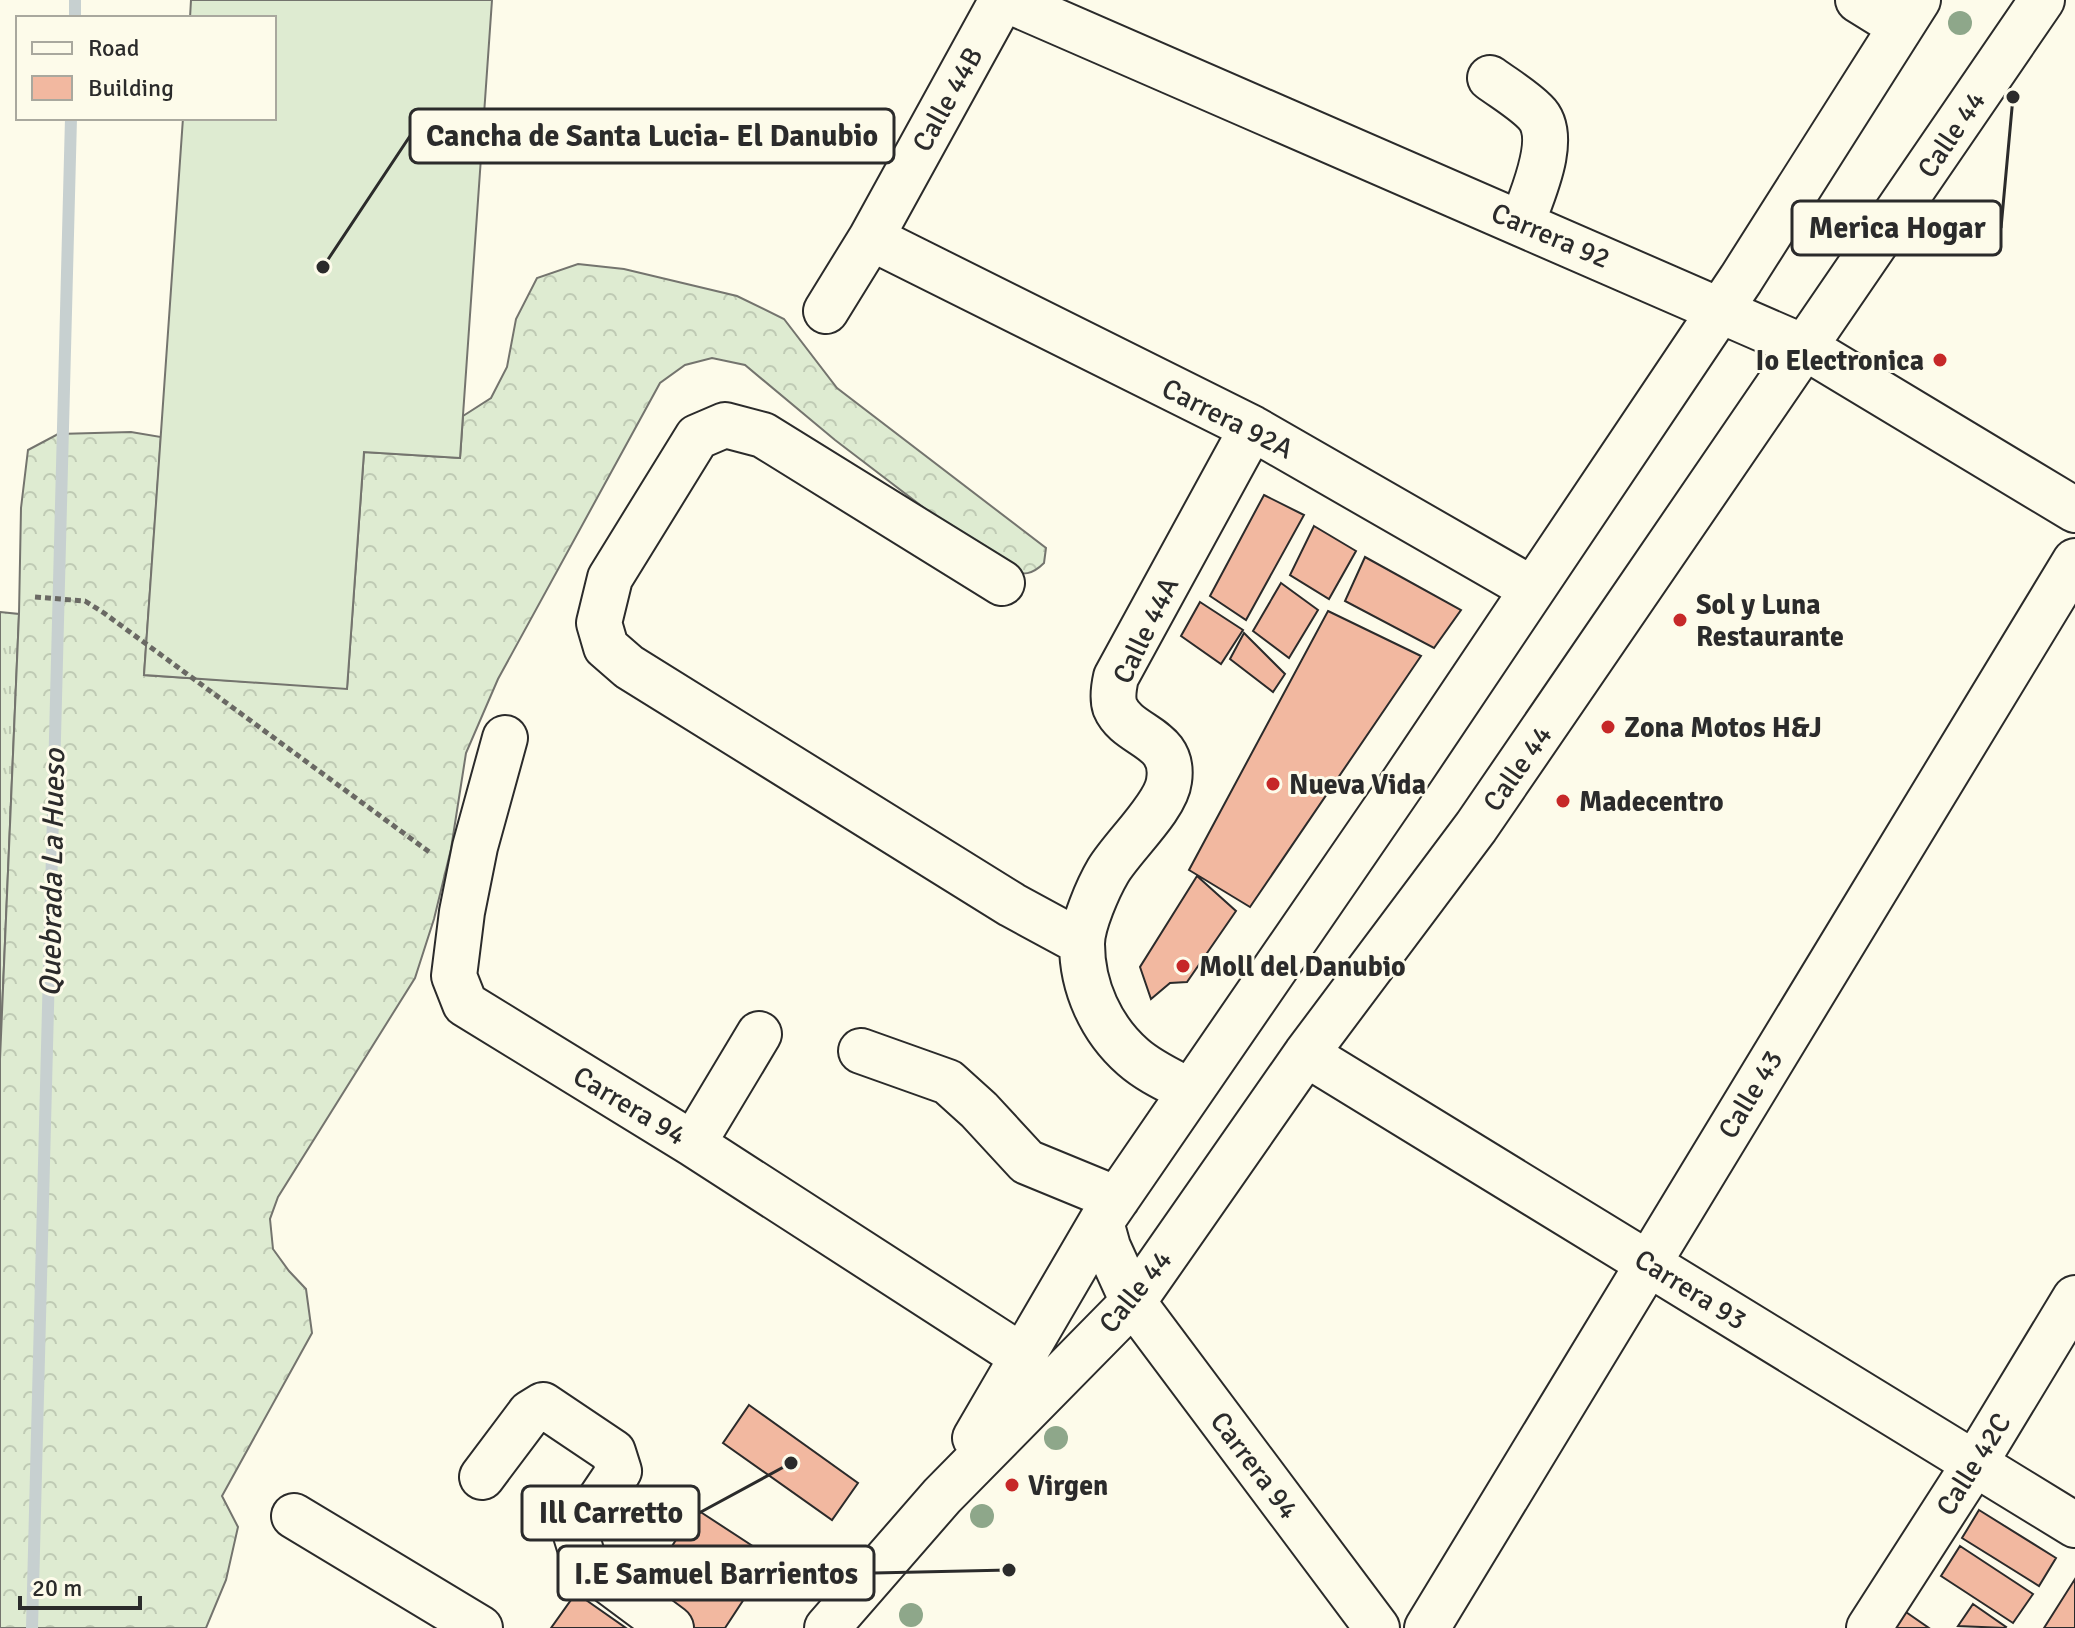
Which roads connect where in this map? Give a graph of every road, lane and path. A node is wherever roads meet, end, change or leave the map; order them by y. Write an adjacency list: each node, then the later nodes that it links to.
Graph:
1 (1004, 0): 6 (street, Carrera 92); 7 (street, Calle 44B)
2 (1858, 0): 4 (street)
3 (2042, 0): 10 (street, Calle 44)
4 (1909, 13): 8 (street, Calle 44)
5 (1490, 78): 6 (street)
6 (1522, 223): 8 (street, Carrera 92)
7 (871, 238): 9 (street, Calle 44B); 11 (street, Carrera 92A)
8 (1721, 309): 10 (street, Carrera 92); 15 (street, Calle 44)
9 (826, 311)
10 (1806, 348): 12 (street, Carrera 92); 22 (street, Calle 44)
11 (1252, 428): 15 (street, Carrera 92A); 19 (street, Calle 44A)
12 (2075, 510)
13 (2075, 561): 26 (street, Calle 43)
14 (1002, 583): 19 (street)
15 (1532, 589): 23 (street, Calle 44)
16 (35, 597): 18 (path)
17 (505, 738): 18 (street, Carrera 94)
18 (468, 880): 24 (street, Carrera 94)
19 (1082, 943): 23 (street, Calle 44A)
20 (759, 1034): 24 (street)
21 (861, 1051): 25 (street)
22 (1306, 1054): 26 (street, Carrera 93); 28 (street, Calle 44)
23 (1190, 1091): 25 (street, Calle 44)
24 (693, 1144): 29 (street, Carrera 94)
25 (1109, 1211): 28 (street, Carrera 94); 29 (street, Calle 44)
26 (1648, 1262): 30 (street, Carrera 93); 39 (street, Calle 43)
27 (2075, 1298): 30 (street, Calle 42C)
28 (1133, 1302): 32 (street, Calle 44); 38 (street, Carrera 94)
29 (1023, 1357): 32 (street, Calle 44)
30 (1975, 1463): 34 (street, Carrera 93); 40 (street, Calle 42C)
31 (482, 1477): 36 (street)
32 (942, 1496): 37 (street, Calle 44)
33 (294, 1516): 35 (street)
34 (2075, 1525)
35 (480, 1628)
36 (671, 1628)
37 (827, 1628)
38 (1377, 1628)
39 (1427, 1628)
40 (1869, 1628)

